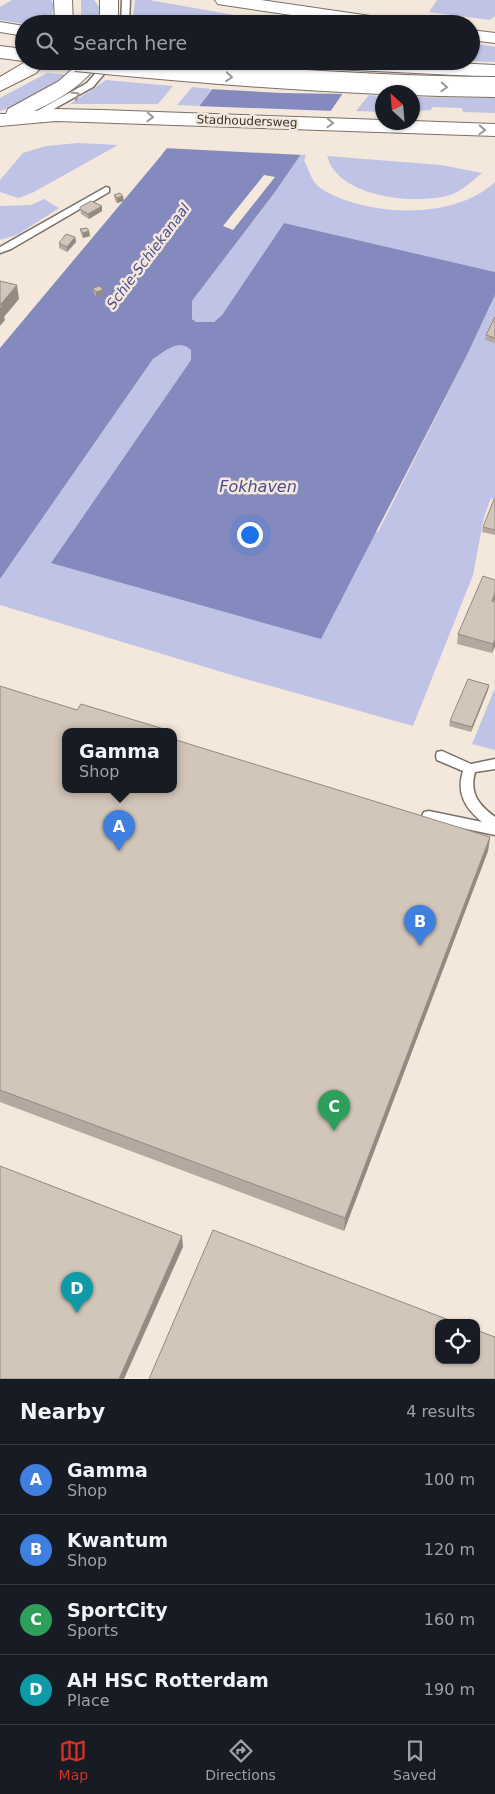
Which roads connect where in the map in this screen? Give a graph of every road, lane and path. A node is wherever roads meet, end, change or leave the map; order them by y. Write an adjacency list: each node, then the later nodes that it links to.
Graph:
1 (63, 0): 5 (main road)
2 (108, 0): 6 (main road)
3 (126, 0): 7 (lane)
4 (224, 0): 8 (main road)
5 (65, 15)
6 (109, 15)
7 (125, 15)
8 (328, 15)
9 (0, 27): 10 (main road)
10 (15, 29)
11 (480, 36): 12 (main road)
12 (495, 38)
13 (0, 52): 14 (main road)
14 (15, 54)
15 (27, 70): 21 (main road)
16 (83, 70): 24 (main road)
17 (103, 70): 23 (lane, one-way to 17)
18 (169, 70): 22 (main road, one-way to 22, bridge)
19 (475, 70): 20 (main road)
20 (495, 71)
21 (0, 85)
22 (495, 87)
23 (33, 117): 24 (main road, Stadhoudersweg); 25 (main road, Stadhoudersweg, one-way to 25)
24 (0, 120)
25 (495, 130)
26 (106, 190): 27 (lane)
27 (0, 250)
28 (442, 756): 30 (lane)
29 (495, 764): 30 (lane)
30 (470, 769): 32 (lane)
31 (429, 816): 33 (lane)
32 (495, 825)
33 (495, 830)

